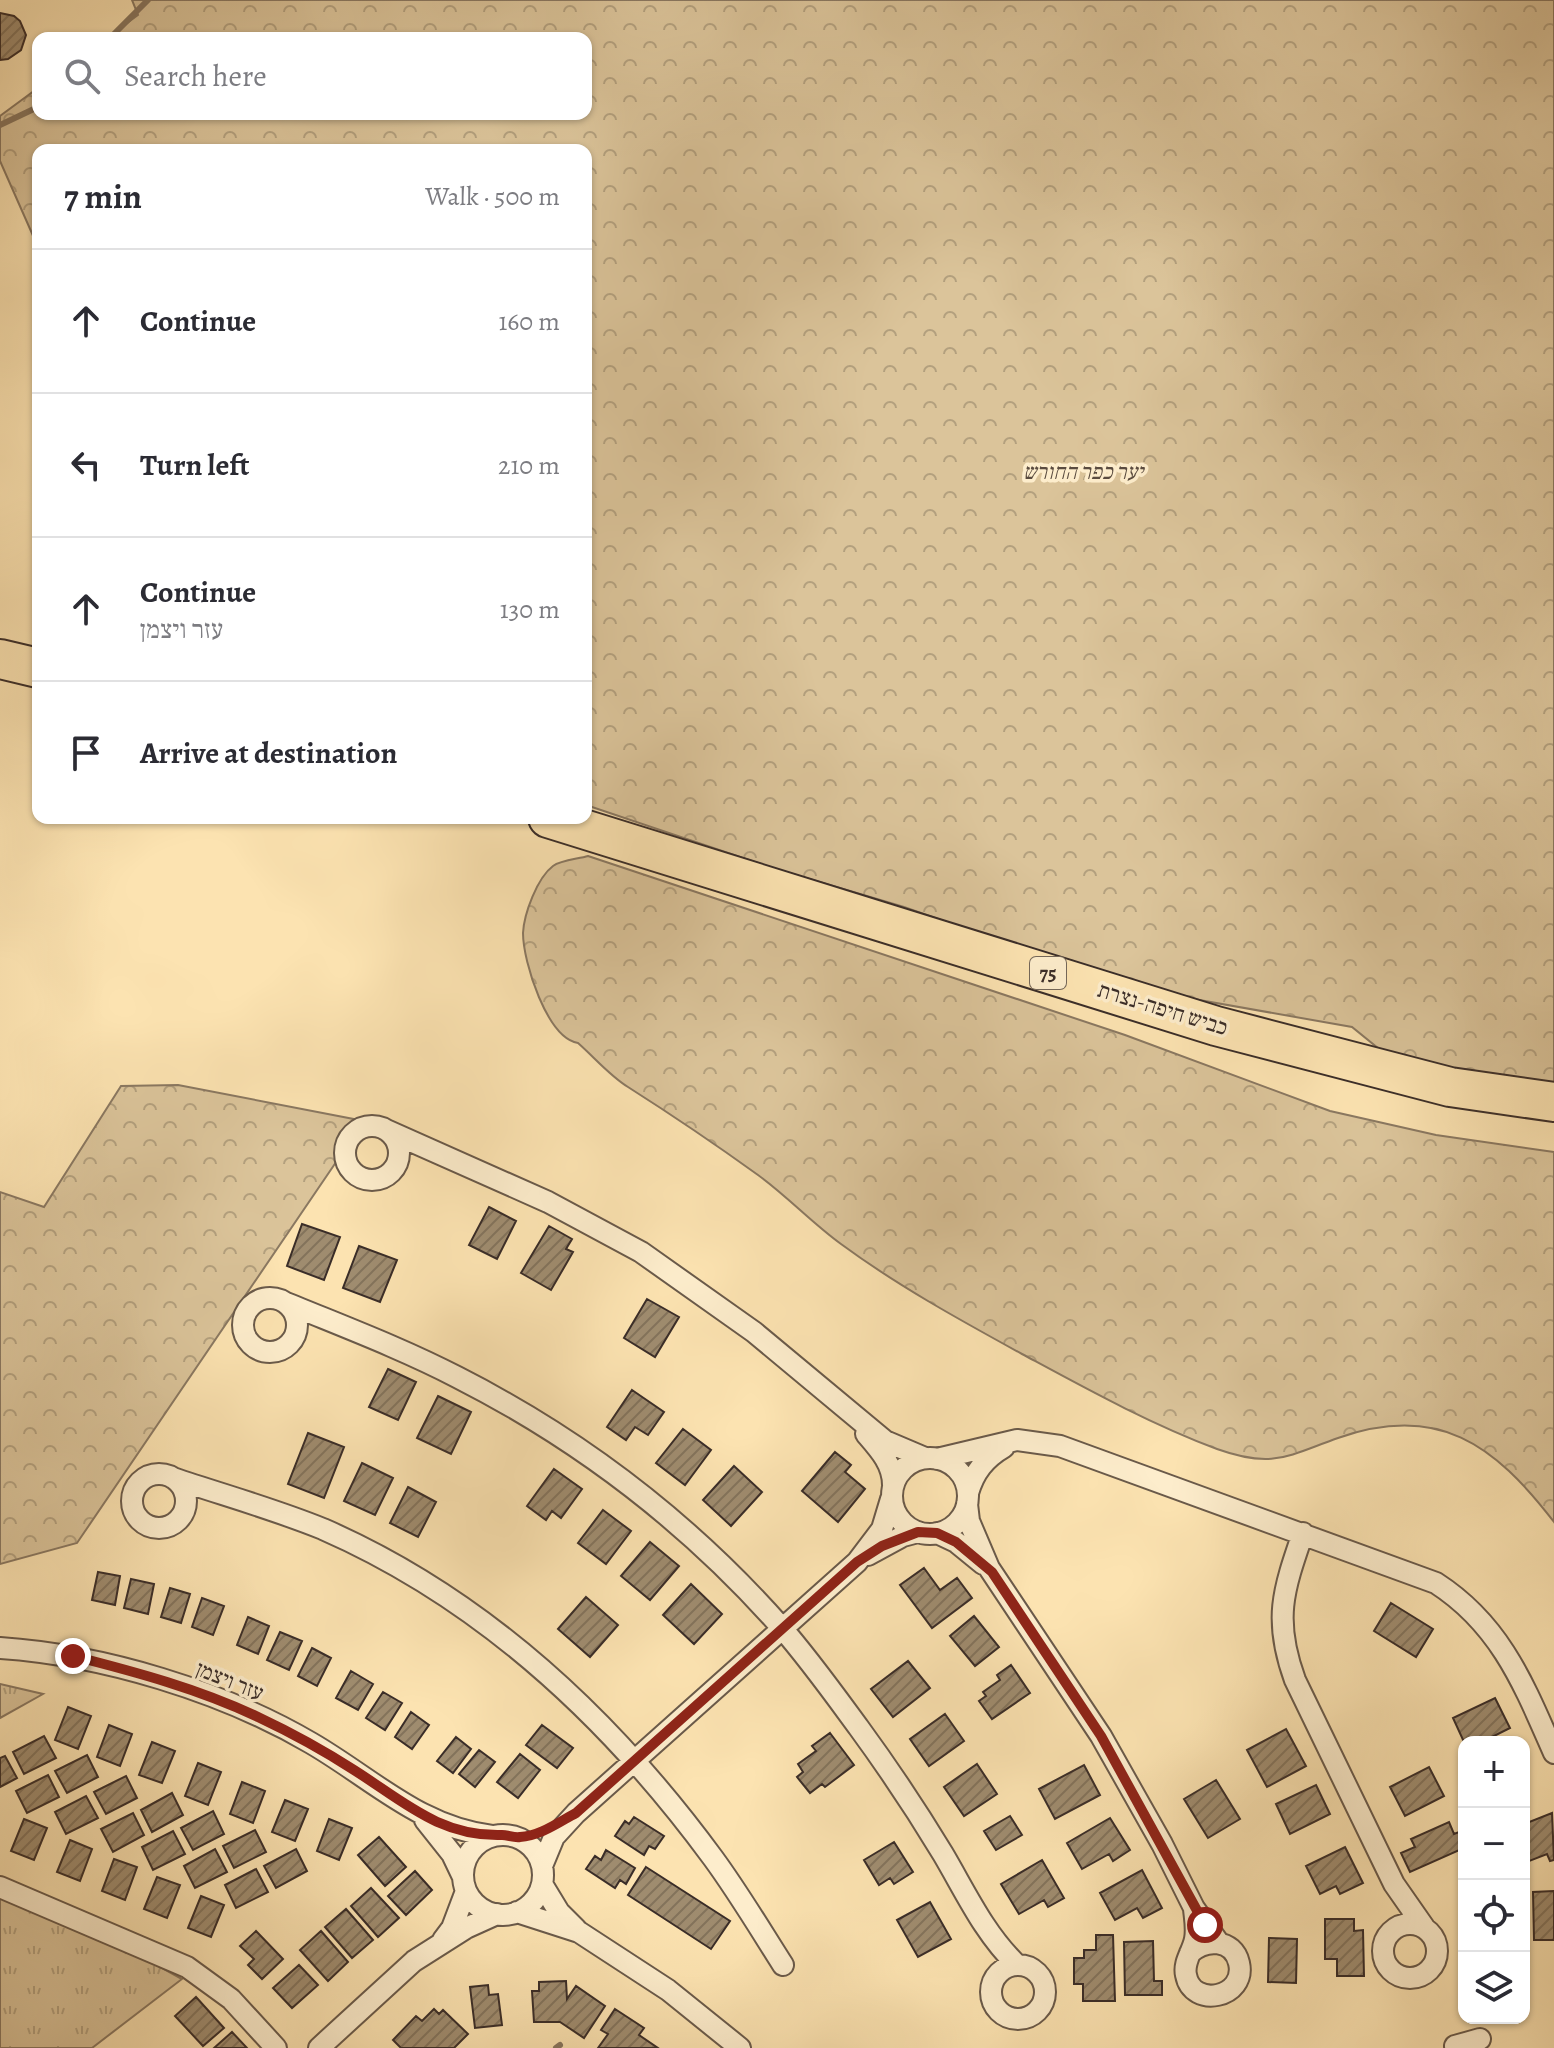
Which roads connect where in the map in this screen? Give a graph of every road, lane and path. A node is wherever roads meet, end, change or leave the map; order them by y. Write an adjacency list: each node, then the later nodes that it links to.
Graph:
1 (0, 659): 2 (highway)
2 (32, 667)
3 (567, 824): 4 (highway, כביש חיפה-נצרת / 75)
4 (1554, 1102)
5 (386, 1130): 6 (street); 7 (street); 7 (street)
6 (450, 1157): 7 (street); 11 (street)
7 (397, 1165)
8 (284, 1302): 9 (street); 10 (street); 10 (street)
9 (352, 1329): 10 (street); 23 (street)
10 (295, 1337)
11 (845, 1410): 13 (street); 15 (street)
12 (1027, 1440): 13 (street); 17 (street); 20 (street)
13 (931, 1459): 15 (street); 17 (street)
14 (173, 1478): 16 (street); 18 (street); 18 (street)
15 (892, 1492): 19 (street); 21 (street)
16 (219, 1494): 18 (street); 26 (street)
17 (967, 1498): 19 (street); 22 (street)
18 (186, 1505)
19 (928, 1533): 21 (street); 22 (street)
20 (1303, 1533): 25 (street); 33 (street)
21 (857, 1562): 23 (street)
22 (992, 1572): 35 (street)
23 (782, 1629): 26 (street); 37 (street)
24 (0, 1648): 28 (street, עזר ויצמן)
25 (1554, 1753)
26 (635, 1760): 27 (street); 44 (street)
27 (576, 1813): 30 (street); 31 (street)
28 (419, 1814): 29 (street); 32 (street)
29 (492, 1836): 30 (street); 32 (street)
30 (519, 1838): 31 (street)
31 (542, 1875): 36 (street); 39 (street)
32 (464, 1884): 36 (street); 42 (street)
33 (1394, 1884): 38 (street); 40 (street)
34 (0, 1887): 48 (street)
35 (1194, 1908): 41 (street); 43 (street)
36 (507, 1913): 39 (street); 42 (street)
37 (984, 1927): 45 (street); 46 (street)
38 (1424, 1927): 40 (street); 40 (street)
39 (579, 1932): 50 (street)
40 (1391, 1932)
41 (1219, 1943): 43 (street); 43 (street)
42 (441, 1944): 49 (street)
43 (1190, 1953)
44 (783, 1965)
45 (1017, 1965): 46 (street); 46 (street)
46 (992, 1983)
47 (1480, 2039): 51 (street)
48 (276, 2048)
49 (319, 2048)
50 (740, 2048)
51 (1456, 2048)

